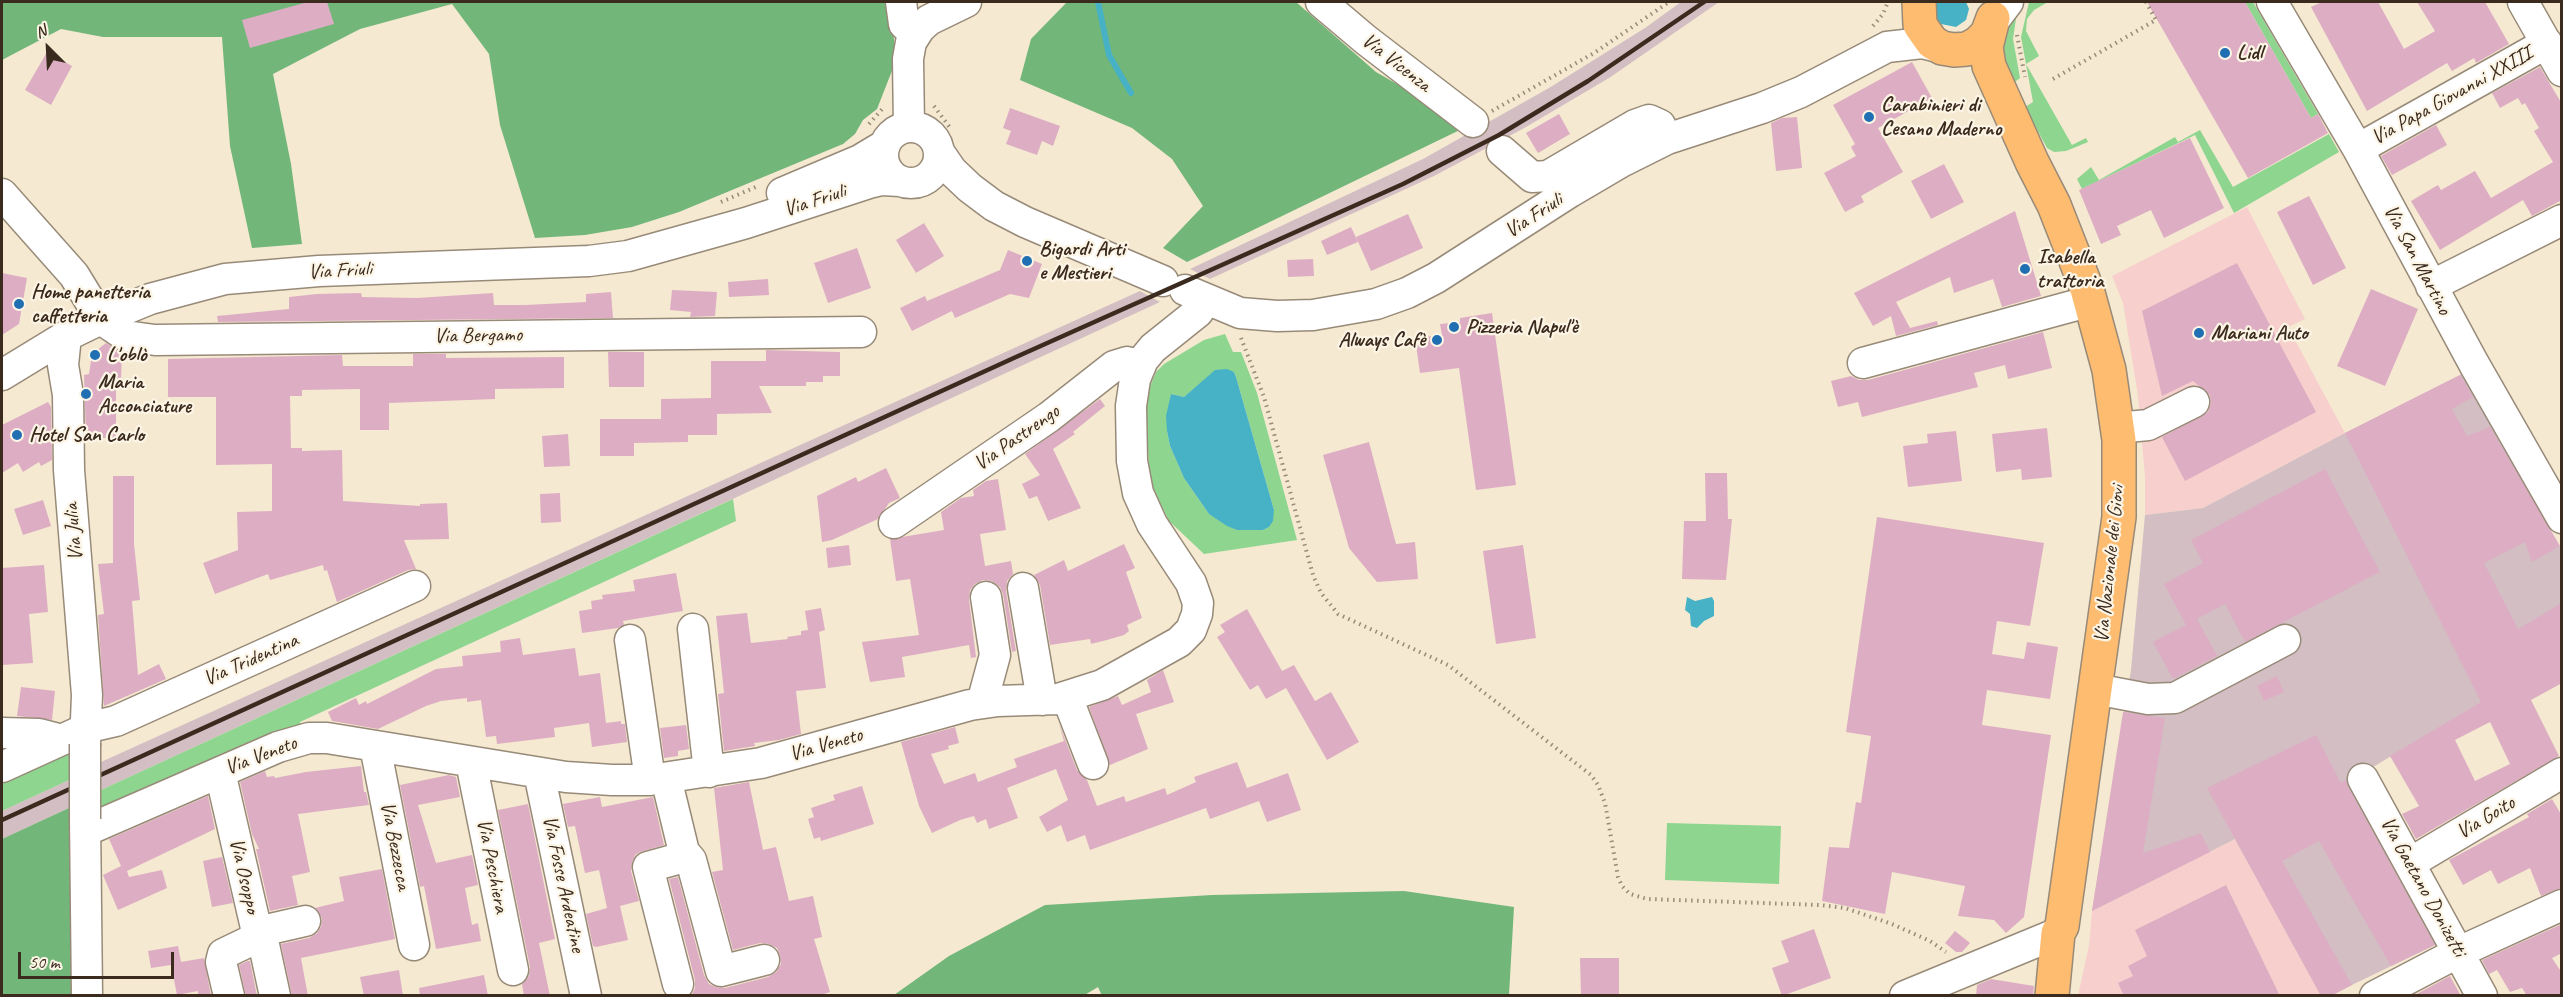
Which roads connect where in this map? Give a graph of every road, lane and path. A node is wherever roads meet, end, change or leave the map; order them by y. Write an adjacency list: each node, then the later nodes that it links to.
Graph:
1 (901, 2): 10 (street)
2 (966, 2): 10 (street)
3 (1321, 2): 17 (street, Via Vicenza)
4 (1669, 2): 17 (path)
5 (1919, 2): 12 (main road, Via Nazionale dei Giovi); 13 (street, Via Friuli)
6 (2146, 2): 15 (path)
7 (2272, 2): 21 (street, Via San Martino)
8 (2523, 2): 11 (street)
9 (1997, 8): 12 (main road); 16 (main road, Via Nazionale dei Giovi)
10 (915, 35): 18 (street)
11 (2547, 43): 14 (street); 21 (street, Via Papa Giovanni XXIII)
12 (1942, 48): 13 (street, Via Friuli); 16 (main road, Via Nazionale dei Giovi)
13 (1873, 52): 19 (street, Via Friuli)
14 (2562, 71)
15 (2053, 79)
16 (2008, 112): 31 (main road, Via Nazionale dei Giovi)
17 (1473, 122)
18 (909, 128): 20 (street); 23 (street)
19 (1667, 139): 22 (street); 30 (street, Via Friuli)
20 (885, 145): 24 (street); 28 (street, Via Friuli)
21 (2358, 149): 29 (street, Via San Martino)
22 (1502, 151)
23 (939, 152): 24 (street); 27 (street, Via Friuli)
24 (910, 181): 27 (street, Via Friuli); 28 (street, Via Friuli)
25 (2, 194): 32 (street)
26 (2562, 220): 29 (street)
27 (1025, 222): 30 (street, Via Friuli)
28 (696, 236): 32 (street, Via Friuli)
29 (2431, 286): 40 (street, Via San Martino)
30 (1197, 295): 36 (street, Via Veneto); 74 (path)
31 (2091, 301): 35 (street); 39 (main road, Via Nazionale dei Giovi)
32 (101, 319): 33 (street, Via Bergamo); 34 (street, Via Friuli)
33 (861, 332)
34 (66, 336): 37 (street, Via Friuli); 52 (street, Via Julia)
35 (1863, 363)
36 (1140, 366): 41 (street, Via Pastrengo); 49 (street, Via Veneto)
37 (2, 375)
38 (2194, 402): 39 (street)
39 (2117, 428): 48 (main road, Via Nazionale dei Giovi)
40 (2562, 518)
41 (894, 523)
42 (415, 586): 52 (street, Via Tridentina)
43 (1023, 588): 49 (street)
44 (986, 597): 50 (street)
45 (693, 629): 57 (street)
46 (630, 640): 60 (street)
47 (2285, 640): 48 (street)
48 (2095, 689): 69 (main road, Via Nazionale dei Giovi)
49 (1054, 699): 50 (street, Via Veneto); 55 (street)
50 (982, 703): 57 (street, Via Veneto)
51 (2, 733): 52 (street)
52 (78, 738): 56 (street); 63 (street, Via Julia, bridge)
53 (375, 746): 54 (street, Via Veneto); 58 (street, Via Veneto); 70 (street, Via Bezzecca)
54 (471, 762): 59 (street, Via Veneto); 73 (street, Via Peschiera)
55 (1093, 764)
56 (2, 767)
57 (709, 771): 60 (street, Via Veneto)
58 (220, 772): 63 (street, Via Veneto); 68 (street, Via Osoppo)
59 (539, 773): 60 (street, Via Veneto); 79 (street, Via Fosse Ardeatine)
60 (658, 779): 64 (street)
61 (2363, 779): 65 (street, Via Gaetano Donizetti)
62 (2560, 779): 65 (street, Via Goito)
63 (85, 825): 76 (street, Via Julia)
64 (684, 852): 72 (street); 75 (street)
65 (2410, 863): 71 (street, Via Gaetano Donizetti)
66 (2562, 905): 71 (street)
67 (305, 921): 68 (street)
68 (257, 932): 77 (street, Via Osoppo); 78 (street)
69 (2058, 933): 74 (street); 81 (main road, Via Nazionale dei Giovi)
70 (414, 945)
71 (2458, 952): 82 (street); 83 (street, Via Gaetano Donizetti)
72 (764, 960)
73 (513, 970)
74 (1964, 972): 80 (street)
75 (678, 984)
76 (87, 996)
77 (229, 996)
78 (275, 996)
79 (586, 996)
80 (1905, 996)
81 (2052, 996)
82 (2374, 996)
83 (2482, 996)

